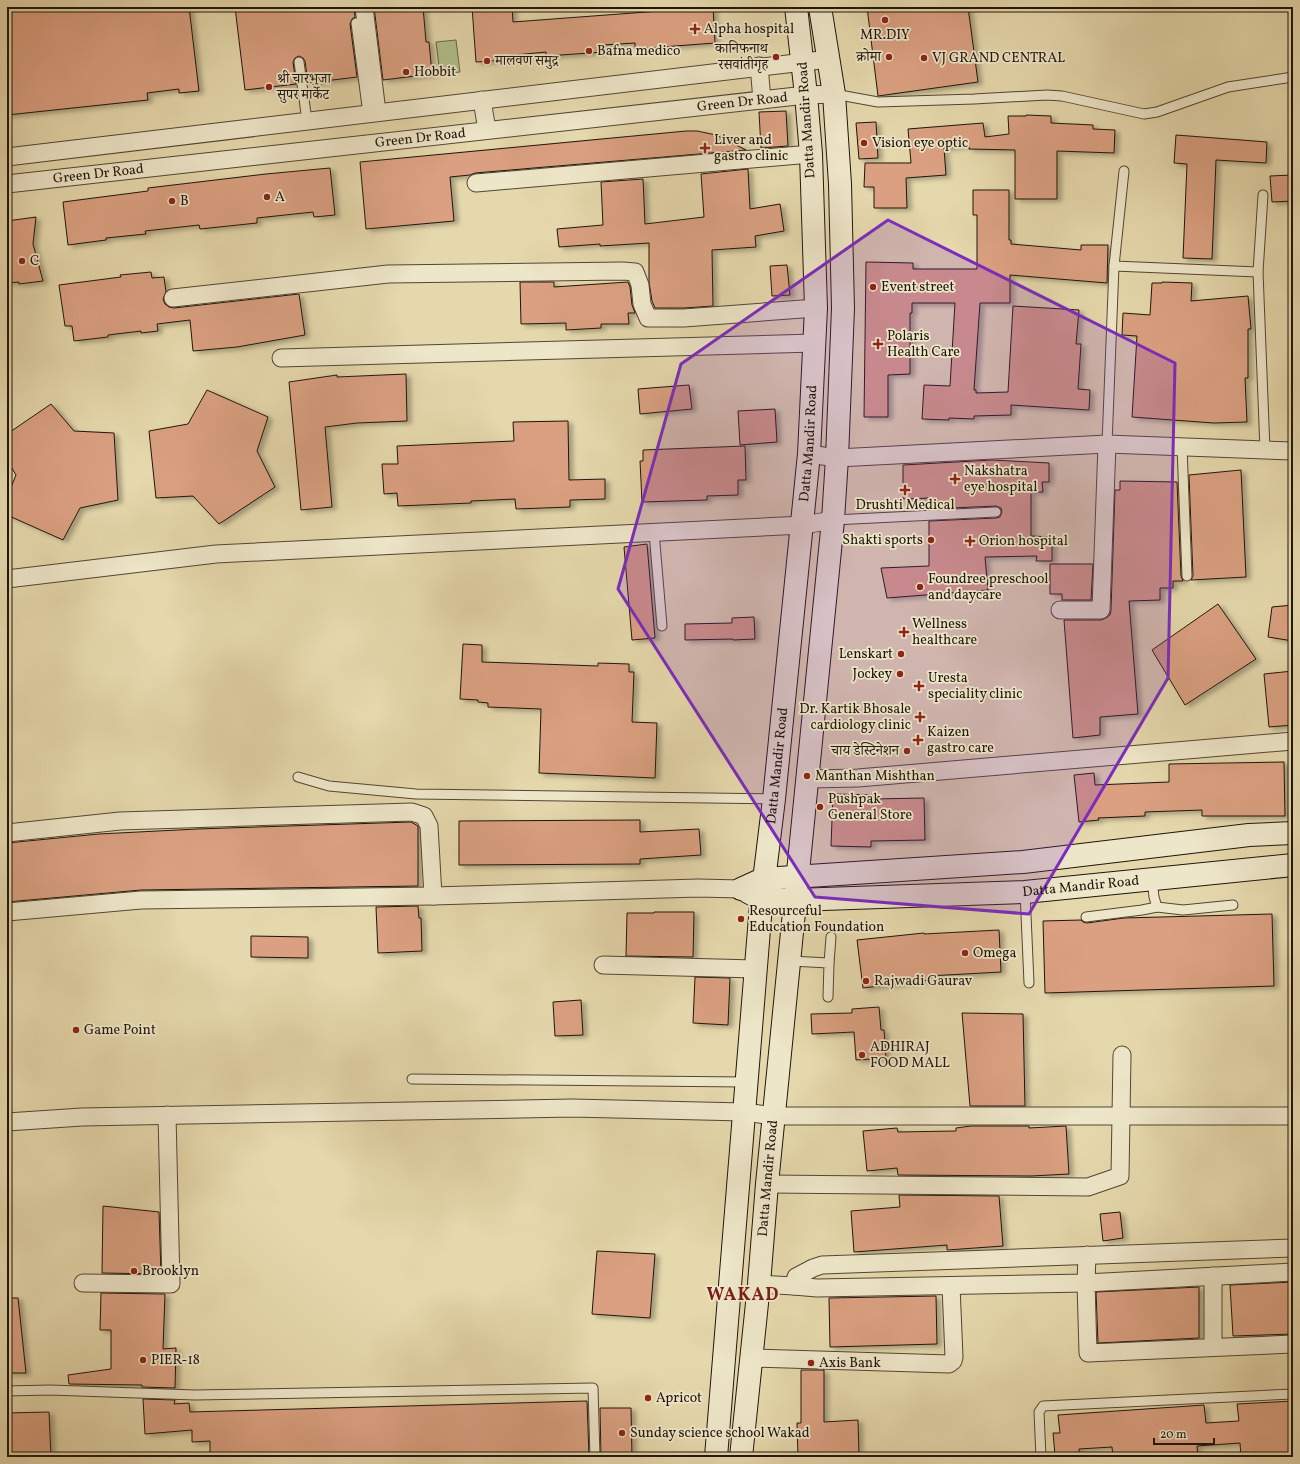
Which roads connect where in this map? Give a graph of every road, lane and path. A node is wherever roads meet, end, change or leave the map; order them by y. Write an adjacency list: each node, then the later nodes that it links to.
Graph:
1 (364, 7): 14 (street)
2 (796, 7): 6 (main road, Datta Mandir Road)
3 (820, 7): 5 (main road, Datta Mandir Road)
4 (356, 24): 14 (lane)
5 (829, 59): 6 (street, Green Dr Road); 10 (main road, Datta Mandir Road)
6 (803, 61): 8 (street, Green Dr Road); 11 (main road, Datta Mandir Road)
7 (300, 62): 15 (lane)
8 (759, 66): 12 (street, Green Dr Road); 13 (street)
9 (1293, 77): 10 (lane)
10 (834, 94): 11 (street, Green Dr Road); 34 (main road, Datta Mandir Road)
11 (806, 95): 13 (street, Green Dr Road); 17 (main road, Datta Mandir Road)
12 (482, 100): 14 (street, Green Dr Road); 16 (street)
13 (762, 100): 16 (street, Green Dr Road)
14 (372, 113): 15 (street, Green Dr Road)
15 (307, 121): 18 (street, Green Dr Road)
16 (487, 130): 21 (street, Green Dr Road)
17 (811, 154): 20 (street); 26 (main road, Datta Mandir Road)
18 (7, 157)
19 (1124, 171): 23 (lane)
20 (476, 182)
21 (7, 184)
22 (1263, 195): 24 (lane)
23 (1114, 266): 24 (lane); 29 (lane)
24 (1258, 272): 31 (lane)
25 (172, 298): 26 (street)
26 (816, 308): 27 (main road, Datta Mandir Road)
27 (814, 343): 28 (street); 33 (main road, Datta Mandir Road)
28 (281, 358)
29 (1107, 444): 30 (street); 34 (street); 41 (street)
30 (1182, 447): 31 (street); 39 (lane)
31 (1265, 450): 32 (street)
32 (1293, 451)
33 (809, 454): 34 (street); 37 (main road, Datta Mandir Road)
34 (836, 458): 36 (main road, Datta Mandir Road)
35 (996, 512): 36 (lane)
36 (833, 520): 37 (street); 45 (main road, Datta Mandir Road)
37 (803, 525): 38 (street); 46 (main road, Datta Mandir Road)
38 (654, 532): 40 (street); 42 (lane)
39 (1187, 576)
40 (7, 579)
41 (1060, 610)
42 (662, 626)
43 (1293, 741): 45 (street)
44 (298, 777): 46 (lane)
45 (808, 780): 50 (main road, Datta Mandir Road)
46 (774, 799): 53 (main road, Datta Mandir Road)
47 (7, 832): 55 (street)
48 (1293, 833): 50 (main road)
49 (1293, 865): 51 (main road, Datta Mandir Road)
50 (798, 876): 53 (main road); 56 (main road, Datta Mandir Road)
51 (1152, 879): 54 (main road, Datta Mandir Road); 58 (lane)
52 (741, 889): 53 (main road, Datta Mandir Road); 55 (street)
53 (762, 889): 56 (main road, Datta Mandir Road); 65 (main road, Datta Mandir Road)
54 (1025, 892): 56 (main road, Datta Mandir Road); 66 (lane)
55 (433, 896): 59 (street)
56 (795, 900): 62 (main road, Datta Mandir Road)
57 (1233, 905): 58 (lane)
58 (1157, 907): 60 (lane)
59 (7, 912)
60 (1086, 917)
61 (831, 937): 63 (lane)
62 (790, 961): 63 (lane); 73 (main road, Datta Mandir Road)
63 (829, 963): 67 (lane)
64 (603, 965): 65 (street)
65 (755, 969): 70 (main road, Datta Mandir Road)
66 (1029, 983)
67 (828, 997)
68 (1122, 1055): 74 (street)
69 (412, 1079): 70 (lane)
70 (746, 1082): 71 (main road, Datta Mandir Road)
71 (744, 1112): 72 (street); 73 (street); 93 (main road, Datta Mandir Road)
72 (167, 1115): 76 (street); 82 (street)
73 (774, 1116): 74 (street); 77 (main road, Datta Mandir Road)
74 (1122, 1116): 75 (street); 77 (street)
75 (1293, 1116)
76 (7, 1122)
77 (767, 1184): 84 (main road, Datta Mandir Road)
78 (1293, 1248): 79 (street)
79 (1087, 1255): 83 (street); 85 (street)
80 (1293, 1272): 81 (street)
81 (1213, 1276): 83 (street); 88 (street)
82 (83, 1283)
83 (1086, 1283): 86 (street); 88 (street)
84 (759, 1284): 85 (street); 89 (main road, Datta Mandir Road)
85 (794, 1286): 86 (street)
86 (951, 1286): 89 (street)
87 (1293, 1344): 88 (street)
88 (1213, 1347)
89 (751, 1358): 94 (main road, Datta Mandir Road)
90 (7, 1391): 92 (lane)
91 (1293, 1394): 95 (lane)
92 (595, 1457)
93 (716, 1457)
94 (741, 1457)
95 (1041, 1457)

